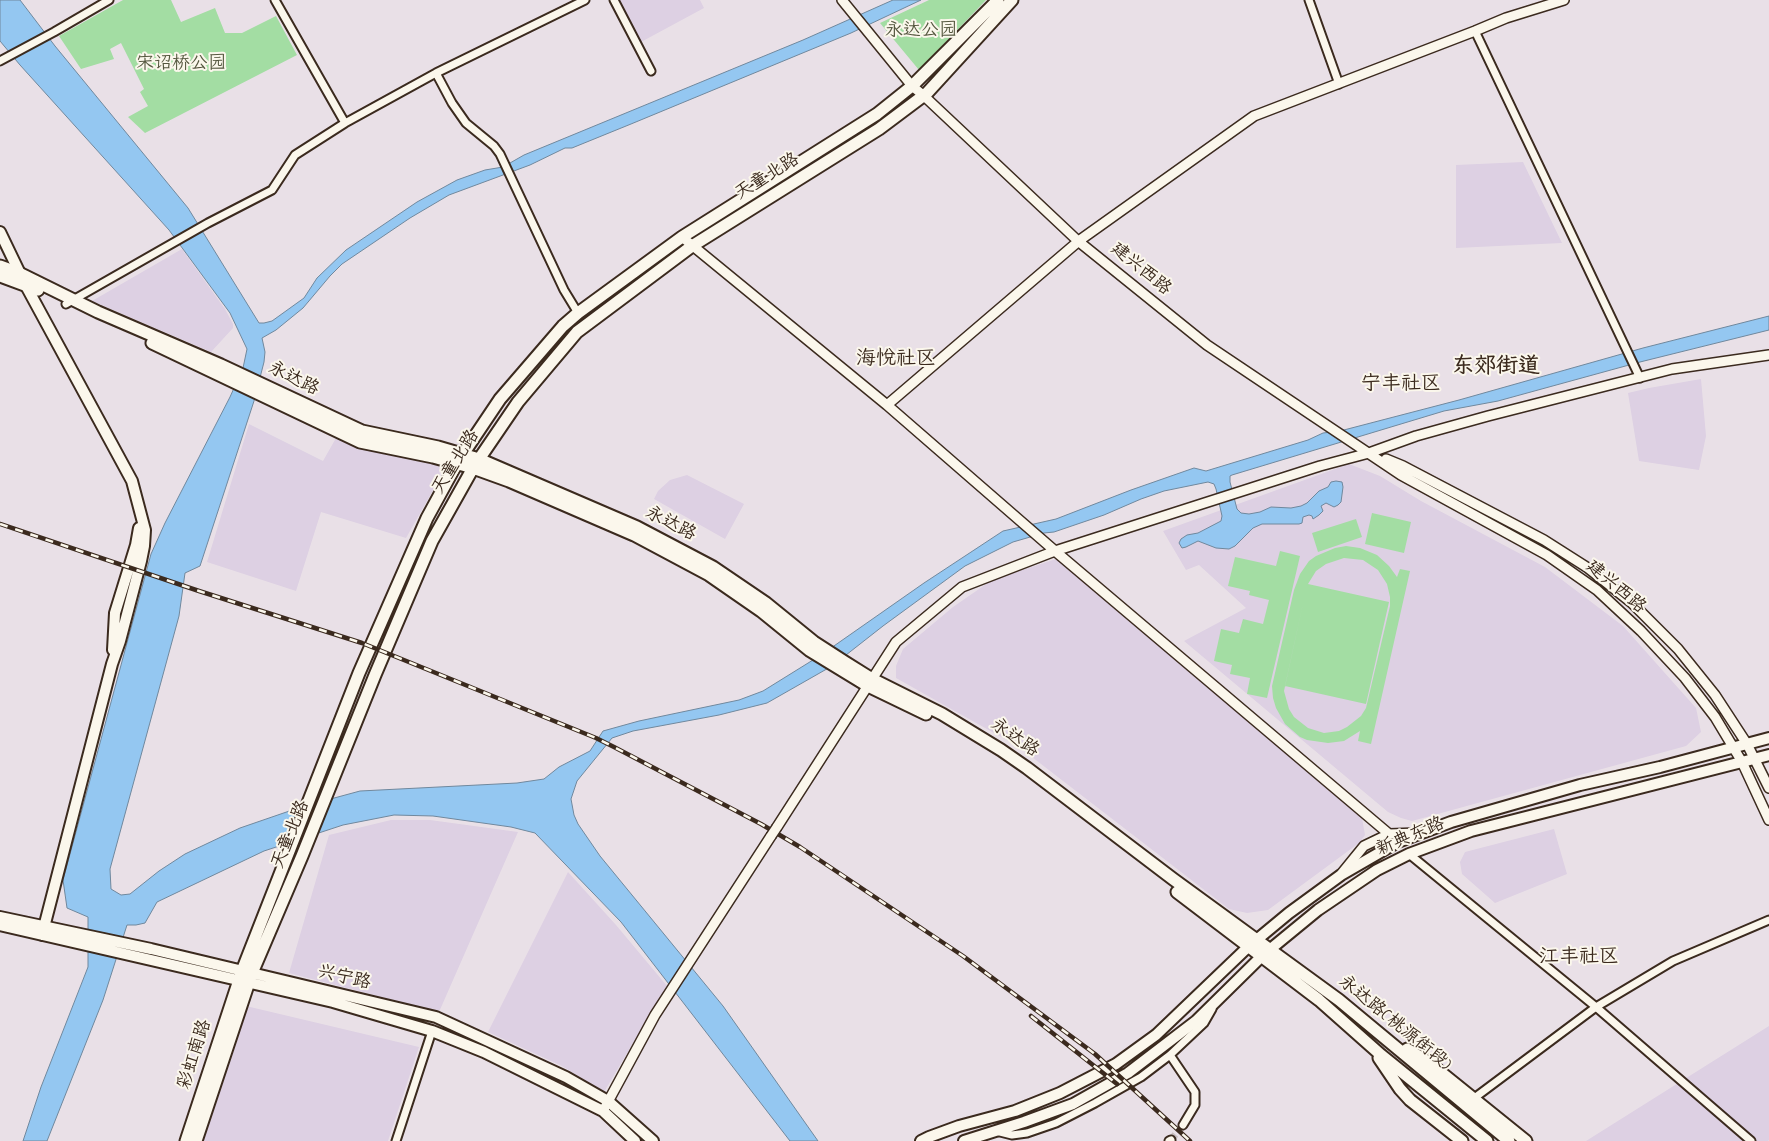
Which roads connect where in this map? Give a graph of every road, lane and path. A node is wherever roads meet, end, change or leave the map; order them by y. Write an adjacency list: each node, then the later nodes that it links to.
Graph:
1 (109, 0): 11 (street)
2 (275, 0): 17 (street)
3 (585, 0): 13 (street)
4 (614, 0): 12 (street)
5 (842, 0): 15 (street, 建兴西路)
6 (998, 0): 15 (main road, 天童北路)
7 (1012, 0): 16 (main road, 天童北路)
8 (1309, 0): 14 (street)
9 (1564, 0): 10 (street)
10 (1475, 31): 14 (street); 29 (street)
11 (0, 61)
12 (651, 72)
13 (436, 73): 17 (street); 27 (street)
14 (1339, 84): 20 (street)
15 (912, 86): 16 (street, 建兴西路); 19 (main road, 天童北路)
16 (923, 96): 20 (street, 建兴西路); 21 (main road, 天童北路)
17 (345, 123): 26 (street)
18 (0, 232): 23 (main road)
19 (682, 237): 21 (street); 27 (main road, 天童北路)
20 (1078, 242): 30 (street); 31 (street, 建兴西路)
21 (692, 246): 30 (street); 33 (main road, 天童北路)
22 (0, 266): 23 (main road, 永达路)
23 (19, 273): 25 (main road); 26 (main road, 永达路)
24 (0, 276): 25 (main road, 永达路)
25 (25, 284): 26 (main road, 永达路); 51 (main road)
26 (70, 301): 32 (main road, 永达路)
27 (578, 313): 32 (main road, 天童北路)
28 (1769, 355): 29 (street)
29 (1639, 375): 31 (street)
30 (887, 405): 34 (street)
31 (1365, 450): 34 (street); 37 (street, 建兴西路); 38 (street, 建兴西路)
32 (460, 458): 33 (main road, 永达路); 54 (main road, 天童北路)
33 (476, 463): 35 (main road, 永达路); 54 (main road, 天童北路)
34 (1055, 551): 35 (street); 45 (street)
35 (870, 682): 52 (main road, 永达路); 62 (street, bridge)
36 (1769, 738): 37 (main road, 新典东路)
37 (1747, 744): 38 (main road, 新典东路); 40 (street, 建兴西路)
38 (1733, 747): 41 (street, 建兴西路); 44 (main road, 新典东路)
39 (1769, 755): 40 (main road, 新典东路)
40 (1754, 758): 41 (main road, 新典东路); 42 (street, 建兴西路)
41 (1742, 762): 43 (street, 建兴西路); 46 (main road, 新典东路)
42 (1769, 788)
43 (1769, 820)
44 (1421, 833): 45 (street); 47 (main road, 新典东路)
45 (1389, 834): 47 (street)
46 (1409, 854): 53 (main road, 新典东路); 56 (street)
47 (1341, 875): 52 (main road, 新典东路)
48 (0, 917): 51 (main road)
49 (1769, 920): 56 (street)
50 (0, 925): 51 (main road)
51 (43, 931): 54 (main road, 兴宁路)
52 (1252, 944): 53 (main road, 永达路(桃源街段)); 72 (main road, 新典东路)
53 (1266, 953): 55 (main road, 新典东路); 57 (main road, 永达路(桃源街段)); 59 (main road, 永达路(桃源街段))
54 (245, 977): 58 (main road, 兴宁路); 62 (main road, 兴宁路); 67 (main road, 彩虹南路); 68 (main road, 天童北路)
55 (1218, 1000): 60 (street); 65 (main road, 新典东路)
56 (1596, 1006): 61 (street); 77 (street)
57 (1357, 1016): 61 (main road); 66 (main road, 永达路(桃源街段))
58 (432, 1031): 63 (main road, 兴宁路); 69 (street)
59 (1370, 1044): 74 (main road); 75 (main road, 永达路(桃源街段))
60 (1170, 1055): 64 (street); 65 (street)
61 (1473, 1099): 76 (main road)
62 (608, 1102): 63 (street); 71 (main road, 兴宁路)
63 (603, 1111): 70 (main road, 兴宁路)
64 (1183, 1125)
65 (996, 1131): 73 (main road, 新典东路)
66 (1507, 1140)
67 (186, 1141)
68 (196, 1141)
69 (396, 1141)
70 (635, 1141)
71 (653, 1141)
72 (921, 1141)
73 (964, 1141)
74 (1462, 1141)
75 (1487, 1141)
76 (1526, 1141)
77 (1751, 1141)

